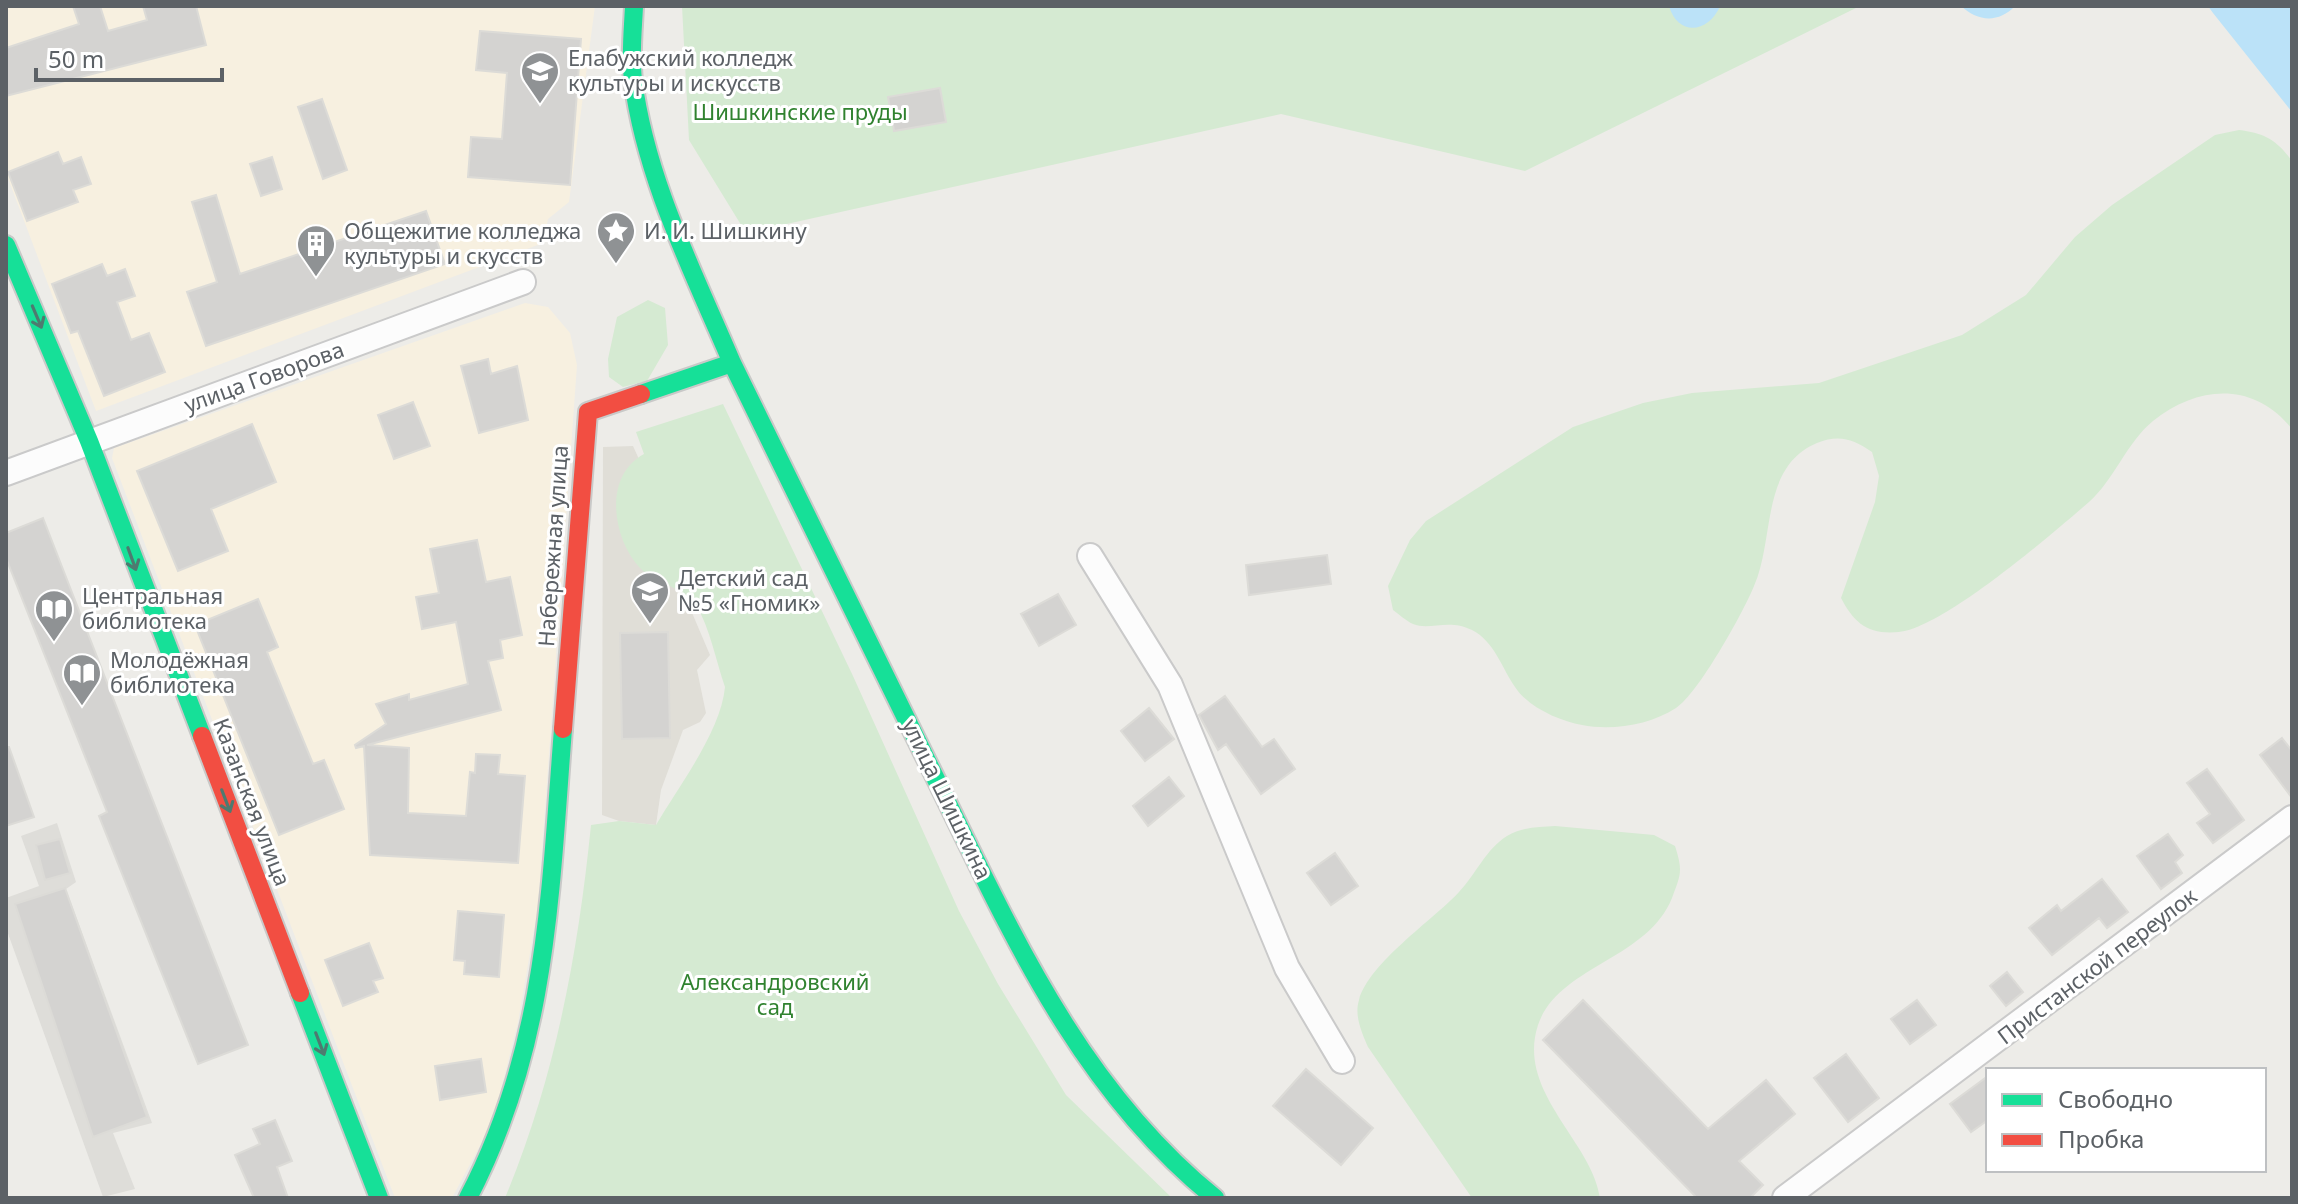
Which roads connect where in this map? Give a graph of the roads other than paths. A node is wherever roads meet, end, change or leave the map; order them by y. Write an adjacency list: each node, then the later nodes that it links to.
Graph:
1 (634, 6): 4 (street)
2 (6, 245): 5 (street, Казанская улица, one-way to 5)
3 (523, 282): 5 (street, улица Говорова)
4 (732, 363): 11 (street, Набережная улица); 12 (street, улица Шишкина)
5 (89, 441): 6 (street, улица Говорова); 10 (street, Казанская улица, one-way to 10)
6 (6, 473)
7 (1090, 556): 9 (street)
8 (2292, 818): 13 (street, Пристанской переулок)
9 (1342, 1061)
10 (379, 1198)
11 (468, 1198)
12 (1215, 1198)
13 (1785, 1198)

